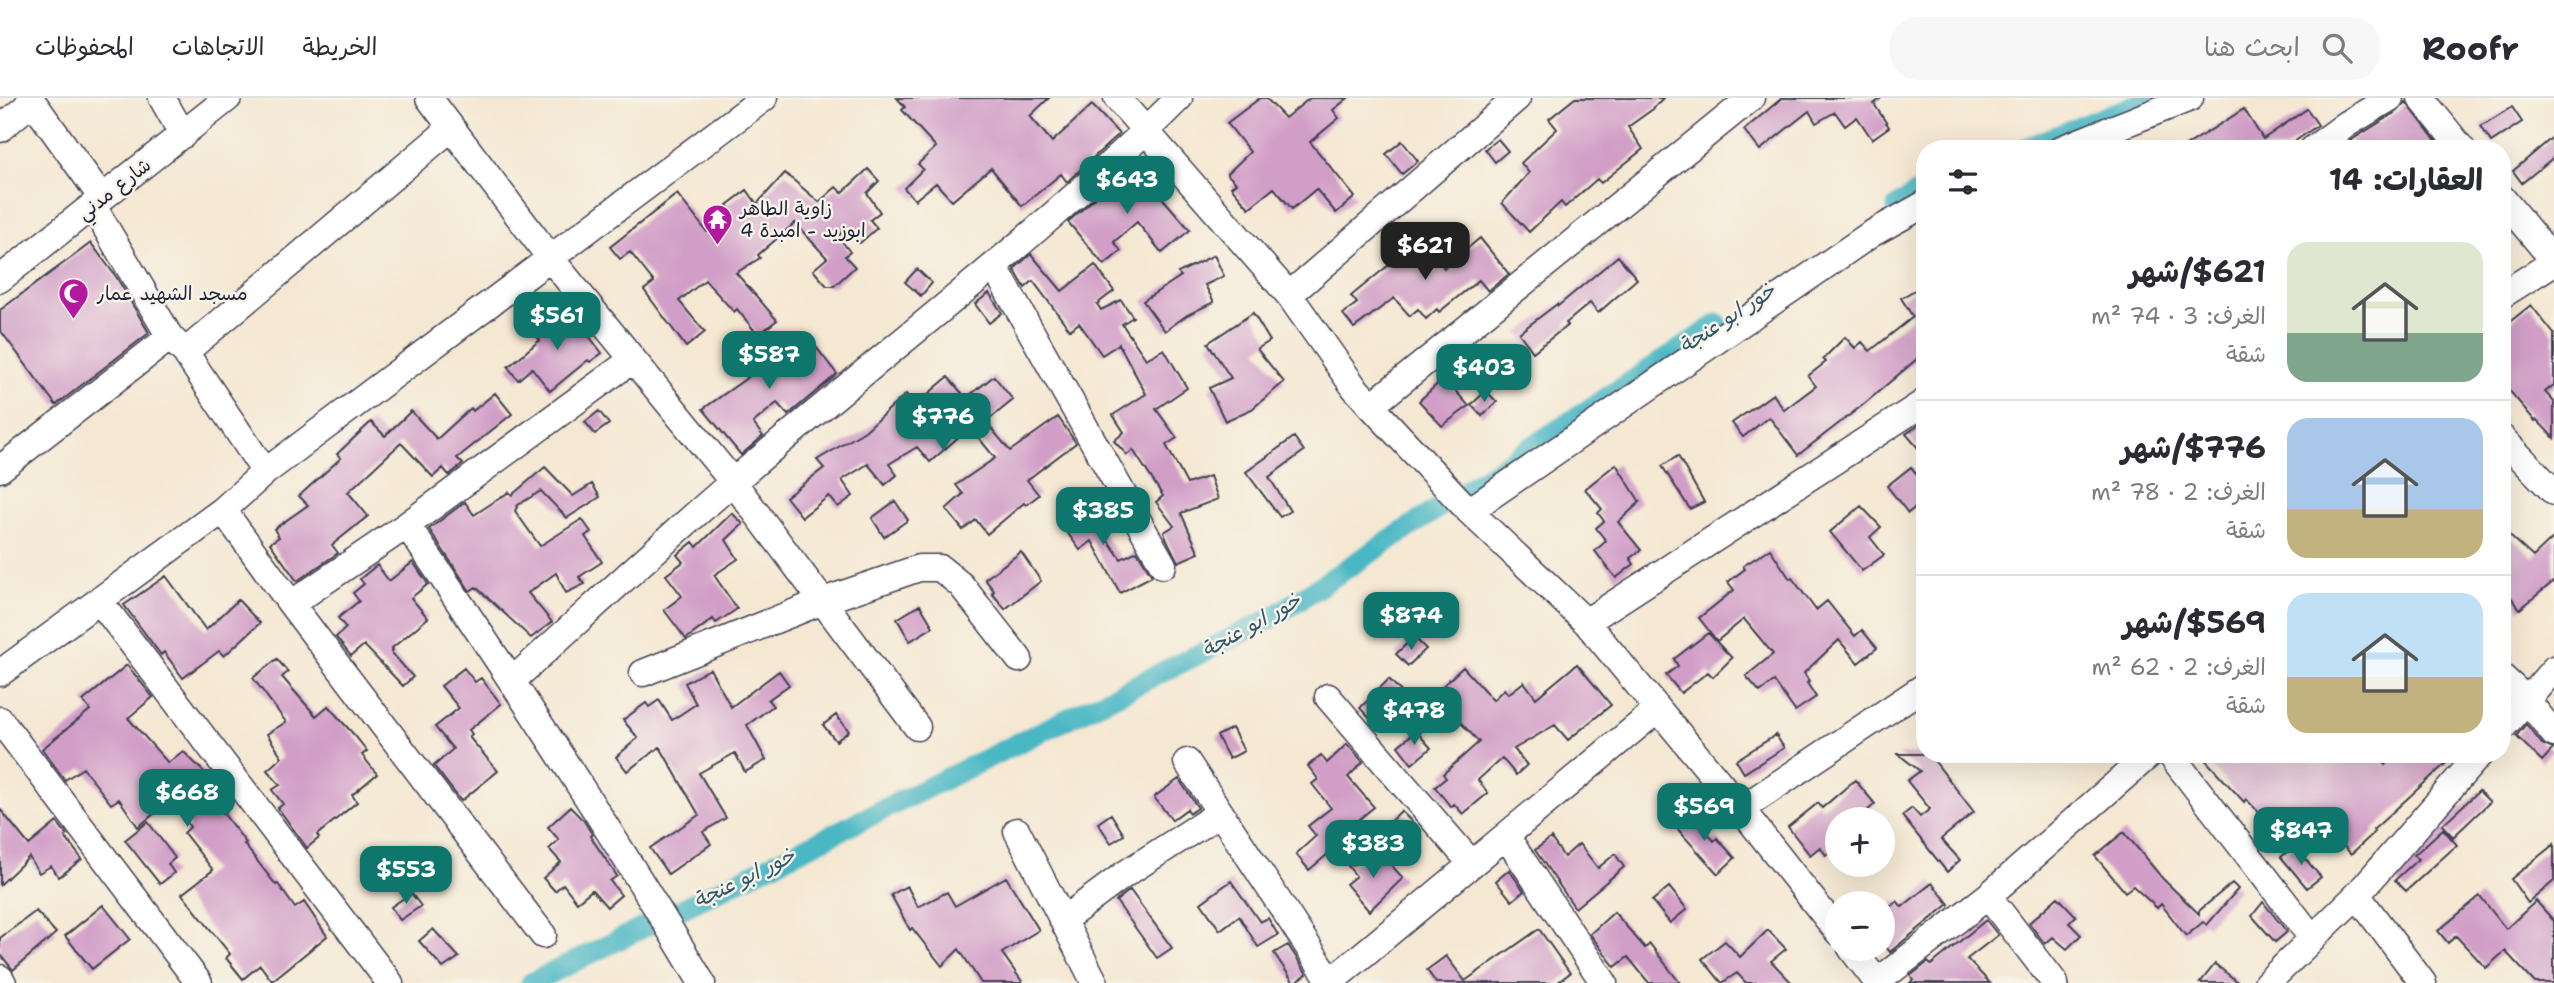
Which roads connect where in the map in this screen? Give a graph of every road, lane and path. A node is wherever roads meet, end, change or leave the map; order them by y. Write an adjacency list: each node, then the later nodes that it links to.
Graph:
1 (162, 98): 16 (street)
2 (228, 98): 16 (street, شارع مدني)
3 (429, 98): 13 (street)
4 (764, 98): 23 (street)
5 (1117, 98): 15 (street)
6 (1179, 98): 15 (street)
7 (1751, 98): 31 (street)
8 (2190, 98): 17 (street)
9 (2390, 98): 18 (street)
10 (2421, 98): 19 (street)
11 (31, 100): 14 (street); 20 (street)
12 (1506, 101): 28 (street)
13 (451, 128): 23 (street); 29 (street)
14 (0, 129)
15 (1146, 131): 25 (street); 28 (street)
16 (183, 135): 20 (street, شارع مدني)
17 (2084, 140)
18 (2325, 140)
19 (2455, 140)
20 (98, 202): 26 (street, شارع مدني); 29 (street)
21 (1916, 209): 39 (street)
22 (2511, 209): 24 (street)
23 (551, 259): 30 (street); 35 (street)
24 (2554, 262): 27 (street)
25 (994, 265): 36 (street); 41 (street)
26 (0, 279)
27 (2511, 289)
28 (1289, 295): 31 (street)
29 (177, 344): 34 (street); 35 (street)
30 (632, 360): 36 (street); 40 (street)
31 (1371, 406): 39 (street)
32 (1916, 408): 45 (street)
33 (2511, 447): 37 (street)
34 (0, 469)
35 (265, 472): 38 (street)
36 (733, 482): 43 (street); 50 (street)
37 (2554, 492)
38 (223, 510): 42 (street); 44 (street)
39 (1469, 511): 45 (street)
40 (407, 525): 44 (street); 50 (street)
41 (1164, 565)
42 (99, 600): 48 (street); 81 (street)
43 (823, 601): 46 (street); 49 (street); 58 (street)
44 (291, 604): 73 (street)
45 (1587, 622): 55 (street)
46 (1019, 659)
47 (2554, 669): 54 (street)
48 (0, 673)
49 (643, 673)
50 (513, 680): 82 (street)
51 (2511, 685): 54 (street)
52 (1916, 692): 64 (street)
53 (1328, 697): 68 (street)
54 (2528, 700): 56 (street); 59 (street)
55 (1658, 709): 64 (street); 67 (street)
56 (2511, 718)
57 (0, 720): 80 (street)
58 (917, 727)
59 (2554, 734)
60 (1187, 762): 65 (street)
61 (2140, 763): 70 (street)
62 (2177, 763): 74 (street)
63 (2472, 763): 69 (street)
64 (1741, 809): 71 (street)
65 (1220, 813): 72 (street); 78 (street)
66 (1017, 831): 72 (street)
67 (1506, 836): 68 (street); 83 (street)
68 (1471, 863): 78 (street)
69 (2357, 895): 74 (street); 87 (street)
70 (1988, 896): 84 (street); 85 (street)
71 (1825, 916)
72 (1063, 920): 77 (street)
73 (543, 935)
74 (2313, 939): 86 (street)
75 (1861, 961): 84 (street)
76 (0, 978): 79 (street)
77 (1088, 980)
78 (1330, 982)
79 (4, 983)
80 (199, 983)
81 (390, 983)
82 (702, 983)
83 (1604, 983)
84 (1877, 983)
85 (2055, 983)
86 (2267, 983)
87 (2424, 983)

